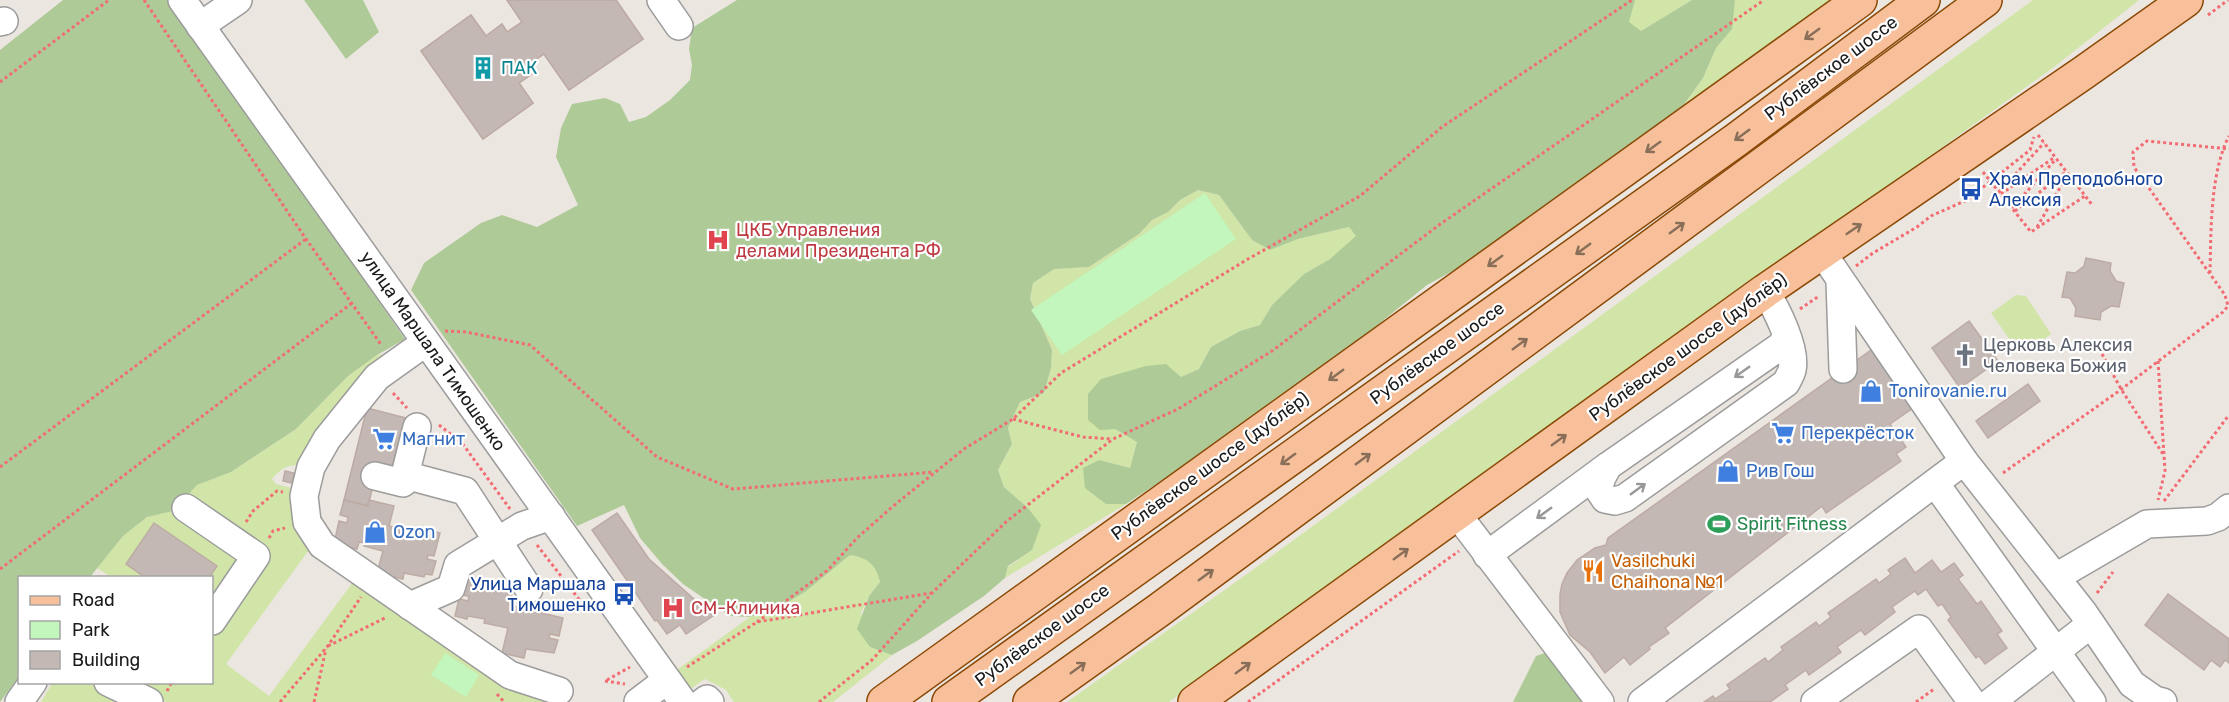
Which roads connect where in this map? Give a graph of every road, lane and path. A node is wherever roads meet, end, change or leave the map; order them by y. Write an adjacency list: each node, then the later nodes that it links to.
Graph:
1 (109, 0): 17 (path)
2 (144, 0): 33 (path)
3 (182, 0): 14 (street, улица Маршала Тимошенко)
4 (238, 0): 14 (street)
5 (661, 0): 15 (street)
6 (1632, 0): 47 (path)
7 (1764, 0): 49 (path)
8 (1860, 0): 94 (main road, Рублёвское шоссе (дублёр), one-way to 94)
9 (1923, 0): 95 (main road, Рублёвское шоссе, one-way to 95)
10 (1985, 0): 96 (main road, Рублёвское шоссе, one-way to 10)
11 (2167, 0): 16 (main road)
12 (2228, 0): 13 (path)
13 (2196, 8): 16 (main road, Рублёвское шоссе (дублёр))
14 (200, 26): 40 (street, улица Маршала Тимошенко)
15 (679, 26)
16 (2083, 73): 34 (main road, Рублёвское шоссе (дублёр), one-way to 16)
17 (0, 82)
18 (2046, 130): 19 (path)
19 (2038, 135): 21 (path); 22 (path)
20 (2229, 136): 23 (path)
21 (2026, 143)
22 (2044, 143): 25 (path); 28 (path)
23 (2223, 148): 24 (path); 35 (path); 35 (path)
24 (2229, 149)
25 (2055, 158): 27 (path); 28 (path); 31 (path)
26 (1992, 166): 28 (path)
27 (2067, 173): 29 (path); 31 (path); 32 (path)
28 (2000, 193): 31 (path)
29 (2085, 196): 30 (path); 32 (path)
30 (2093, 206)
31 (2013, 210): 32 (path)
32 (2037, 228)
33 (306, 239): 38 (path); 53 (path)
34 (1821, 251): 36 (street); 37 (main road, Рублёвское шоссе (дублёр))
35 (2210, 273): 39 (path)
36 (1840, 281): 45 (street); 51 (street)
37 (1765, 291): 41 (street); 63 (main road, Рублёвское шоссе (дублёр), one-way to 37)
38 (352, 303): 44 (path); 68 (path)
39 (2229, 306): 43 (path)
40 (430, 336): 44 (street); 54 (path); 64 (street, улица Маршала Тимошенко)
41 (1786, 336): 52 (street, one-way to 52); 52 (street, one-way to 41)
42 (2102, 354): 46 (path)
43 (2158, 360): 46 (path); 50 (path)
44 (395, 364): 70 (street)
45 (1843, 369)
46 (2121, 389): 50 (path); 58 (path)
47 (1013, 419): 49 (path); 54 (path)
48 (417, 428): 55 (street)
49 (1113, 440): 72 (path)
50 (2164, 456): 65 (path)
51 (1964, 461): 57 (street); 58 (street)
52 (1608, 466): 67 (street, one-way to 67)
53 (0, 467)
54 (936, 471): 75 (path)
55 (405, 475): 56 (street); 66 (street)
56 (375, 476)
57 (1935, 483): 78 (street); 99 (street)
58 (1984, 487): 69 (street)
59 (278, 491): 62 (path)
60 (186, 508): 74 (street)
61 (2229, 508): 65 (street)
62 (253, 511)
63 (1457, 514): 67 (street); 97 (main road, Рублёвское шоссе (дублёр), one-way to 63)
64 (551, 516): 66 (street); 80 (street, улица Маршала Тимошенко)
65 (2147, 524): 69 (street)
66 (497, 541): 71 (street); 73 (street)
67 (1487, 555): 98 (street)
68 (0, 569)
69 (2056, 577): 76 (street)
70 (372, 580): 73 (street); 77 (path)
71 (529, 589)
72 (932, 593): 75 (path); 93 (path)
73 (410, 606): 77 (path); 84 (street)
74 (213, 620)
75 (757, 622): 80 (path)
76 (2091, 624): 78 (street); 104 (street)
77 (327, 647): 87 (path); 88 (path)
78 (2057, 651): 102 (street); 103 (street)
79 (631, 666): 81 (path)
80 (668, 680): 89 (street); 90 (street, улица Маршала Тимошенко)
81 (605, 681)
82 (32, 684): 85 (street)
83 (112, 684): 86 (street)
84 (559, 692)
85 (19, 702)
86 (149, 702)
87 (280, 702)
88 (314, 702)
89 (638, 702)
90 (683, 702)
91 (703, 702): 92 (street)
92 (710, 702)
93 (819, 702)
94 (884, 702)
95 (949, 702)
96 (1030, 702)
97 (1195, 702)
98 (1599, 702)
99 (1642, 702)
100 (1815, 702): 101 (street)
101 (1972, 702)
102 (1991, 702)
103 (2092, 702)
104 (2163, 702)

